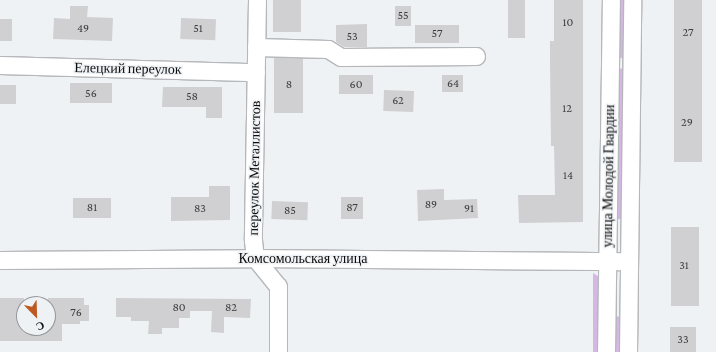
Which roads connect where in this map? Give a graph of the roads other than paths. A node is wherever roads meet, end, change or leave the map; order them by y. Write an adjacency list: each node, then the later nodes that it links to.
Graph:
1 (258, 0): 4 (street, переулок Металлистов)
2 (611, 0): 10 (street, улица Молодой Гвардии)
3 (632, 0): 11 (street, улица Молодой Гвардии)
4 (256, 47): 5 (street); 7 (street, переулок Металлистов)
5 (476, 56)
6 (0, 65): 7 (street, Елецкий переулок)
7 (256, 72): 8 (street, переулок Металлистов)
8 (255, 258): 9 (street, Комсомольская улица); 10 (street, Комсомольская улица); 12 (street)
9 (0, 260)
10 (607, 260): 11 (street, Комсомольская улица); 13 (street, улица Молодой Гвардии)
11 (629, 261): 14 (street, улица Молодой Гвардии)
12 (278, 352)
13 (606, 352)
14 (628, 352)

